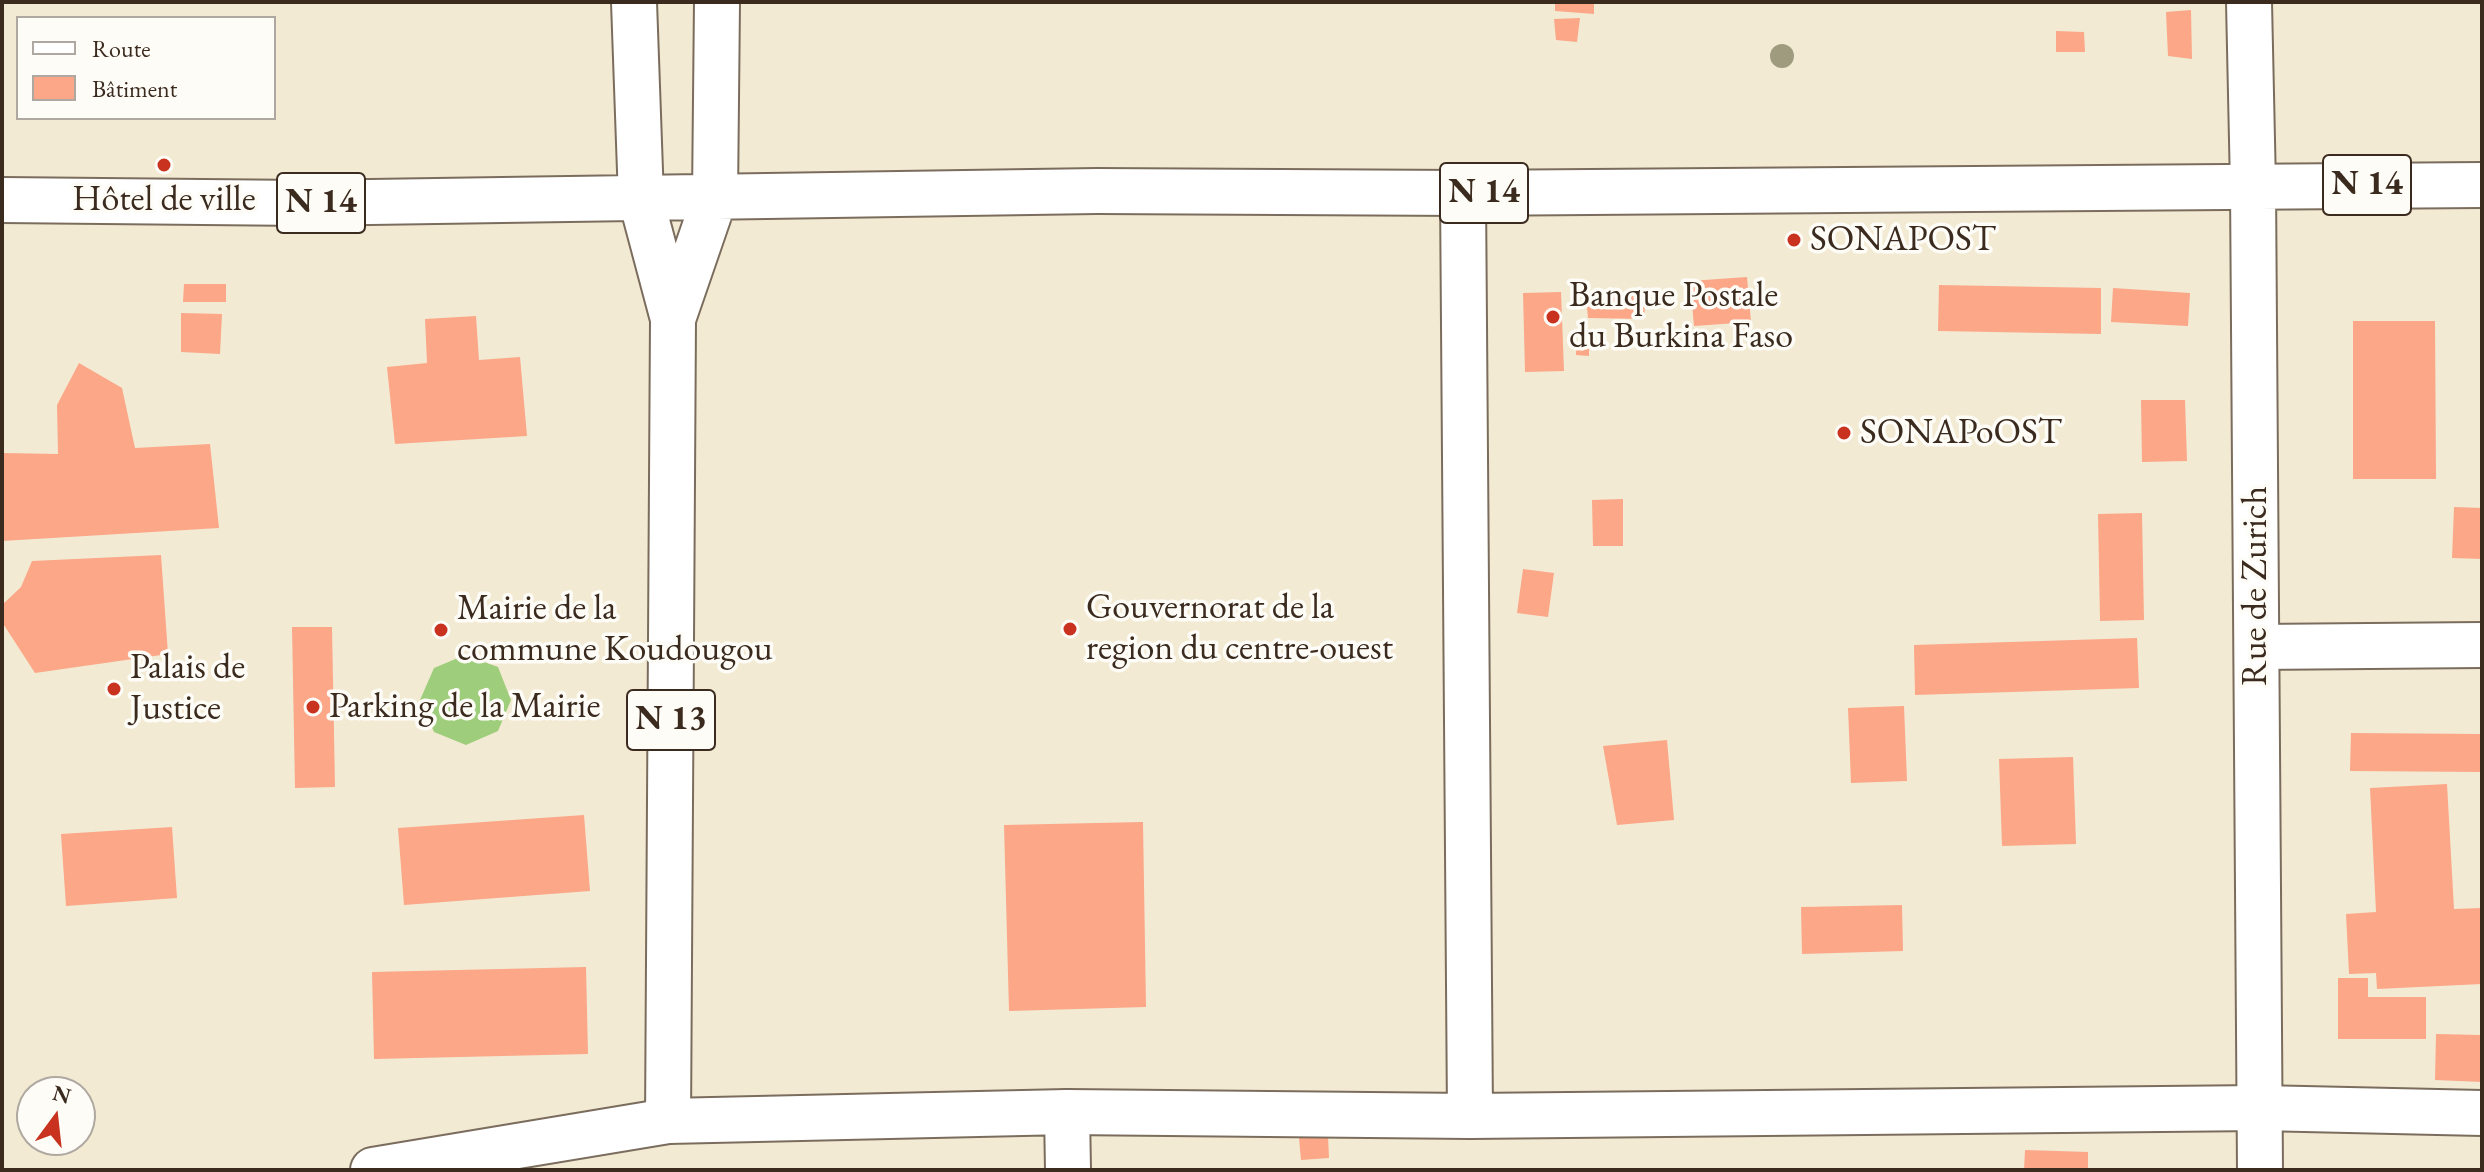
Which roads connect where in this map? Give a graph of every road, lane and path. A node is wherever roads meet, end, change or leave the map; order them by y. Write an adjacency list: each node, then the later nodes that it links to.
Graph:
1 (634, 2): 7 (main road, N 13)
2 (717, 2): 7 (main road, N 13)
3 (2249, 2): 5 (main road, Rue de Zurich)
4 (2482, 185): 5 (main road, N 14)
5 (2253, 186): 6 (main road, N 14); 11 (main road, Rue de Zurich)
6 (1463, 193): 7 (main road, N 14); 15 (main road)
7 (676, 198): 8 (main road, N 14); 9 (main road, N 13); 9 (main road, N 13)
8 (2, 200)
9 (673, 319): 16 (main road, N 13)
10 (2482, 645): 11 (main road)
11 (2257, 647): 12 (main road, Rue de Zurich)
12 (2260, 1108): 14 (main road); 15 (main road); 19 (main road, Rue de Zurich)
13 (1067, 1112): 15 (main road); 16 (main road); 18 (main road)
14 (2482, 1113)
15 (1470, 1116)
16 (668, 1121): 17 (main road)
17 (373, 1170)
18 (1068, 1170)
19 (2260, 1170)

